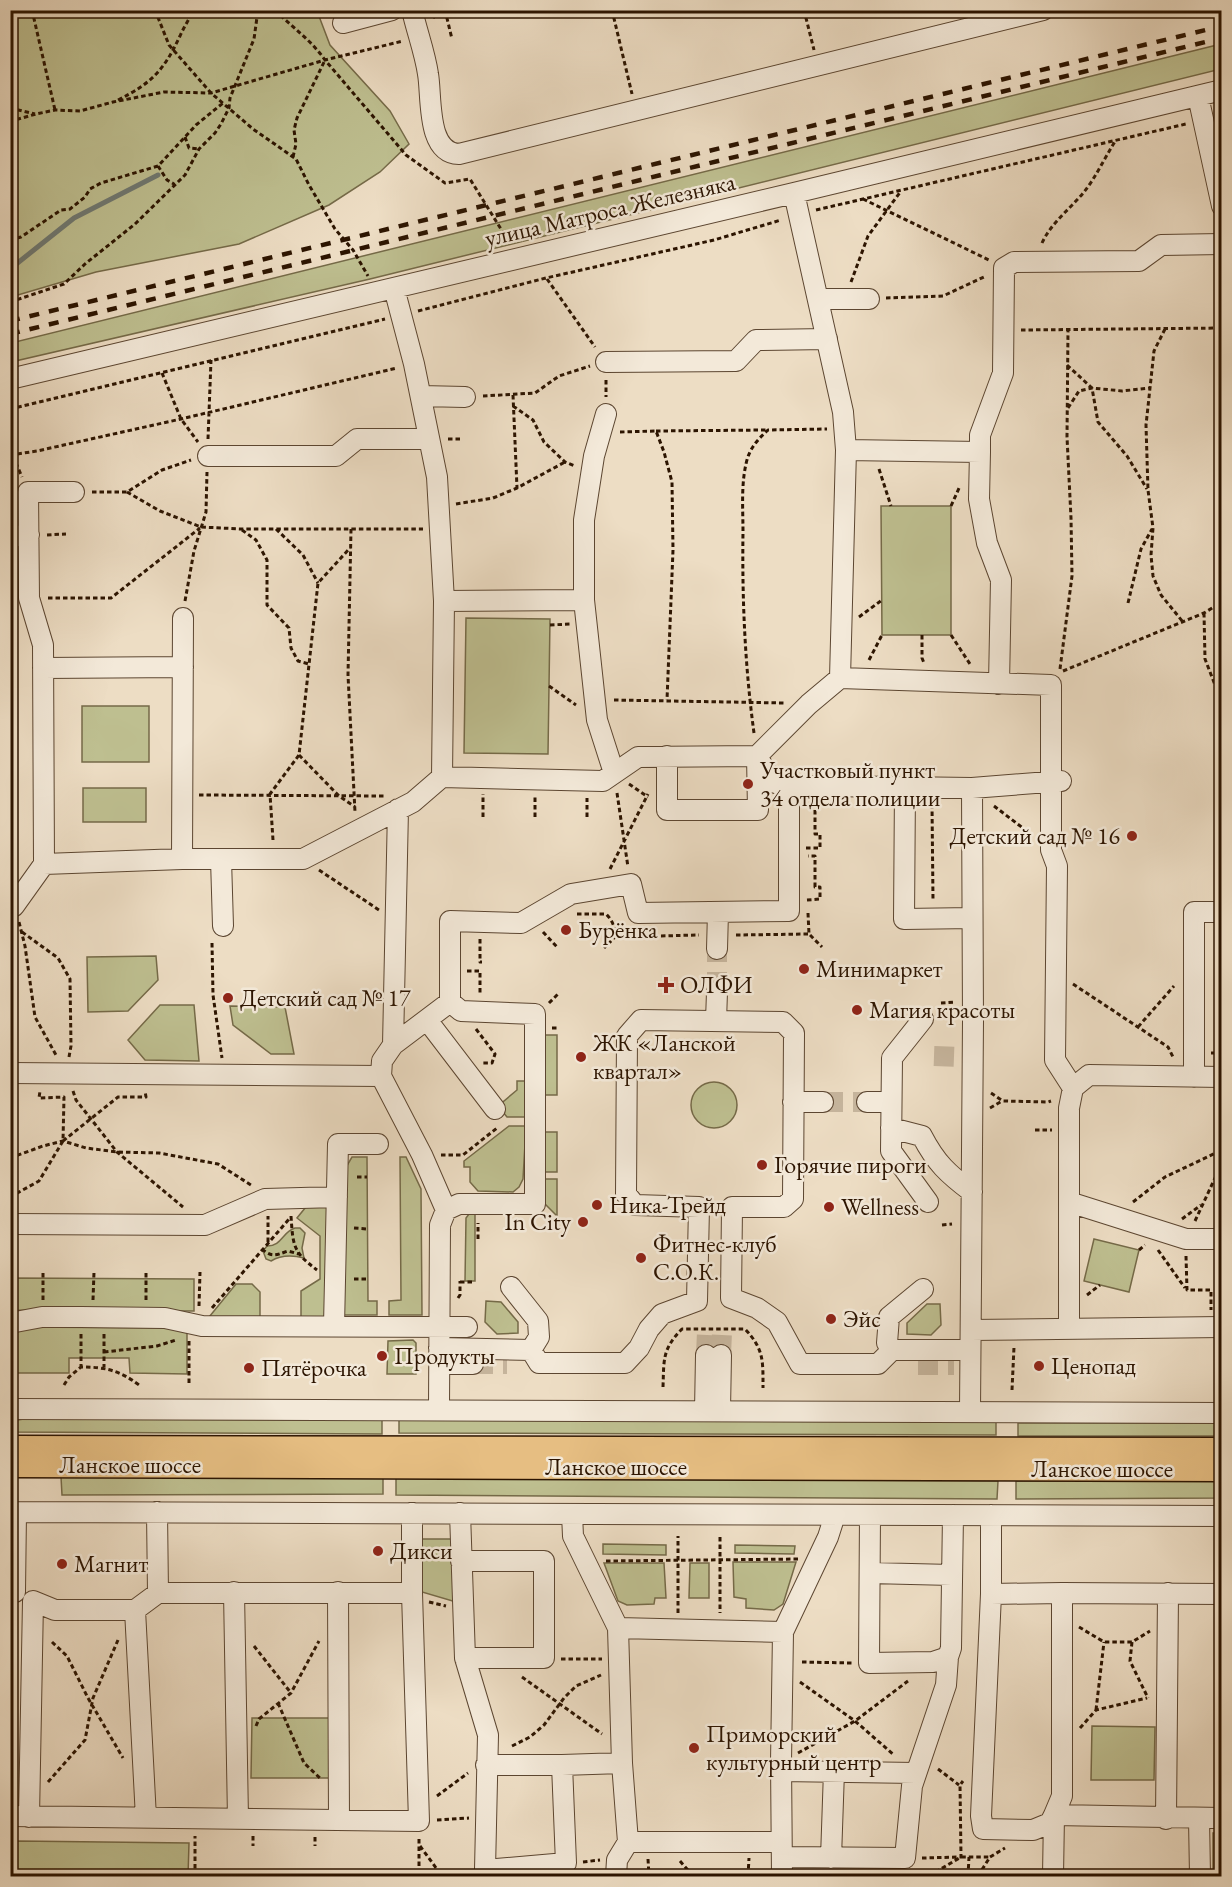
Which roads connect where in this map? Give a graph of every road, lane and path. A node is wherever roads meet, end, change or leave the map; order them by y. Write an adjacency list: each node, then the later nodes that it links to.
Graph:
1 (32, 10): 27 (path)
2 (155, 10): 15 (path)
3 (194, 10): 15 (path)
4 (258, 10): 18 (path)
5 (275, 10): 17 (path)
6 (393, 10): 12 (street)
7 (412, 10): 13 (street)
8 (445, 10): 14 (path)
9 (612, 10): 22 (path)
10 (804, 10): 16 (path)
11 (1043, 10): 13 (street)
12 (343, 23)
13 (419, 37): 17 (path)
14 (452, 39)
15 (174, 51): 20 (path); 23 (path)
16 (815, 54)
17 (324, 60): 18 (path); 34 (path); 45 (path)
18 (236, 86): 20 (path); 26 (path)
19 (1221, 90): 21 (street, улица Матроса Железняка)
20 (212, 93): 23 (path); 24 (path)
21 (1198, 96): 29 (street); 38 (street, улица Матроса Железняка)
22 (633, 99)
23 (113, 102): 27 (path)
24 (223, 102): 26 (path); 31 (path)
25 (10, 108): 28 (path)
26 (229, 108): 33 (path); 34 (path)
27 (55, 111): 28 (path)
28 (36, 114): 30 (path)
29 (1203, 120): 32 (path); 40 (street)
30 (10, 123)
31 (185, 137): 33 (path); 35 (path)
32 (1116, 140): 37 (path); 46 (path)
33 (199, 149): 36 (path)
34 (293, 157): 49 (path)
35 (158, 166): 36 (path); 43 (path)
36 (174, 184): 54 (path)
37 (902, 190): 39 (path); 41 (path)
38 (794, 193): 42 (street); 45 (street, улица Матроса Железняка)
39 (861, 199): 41 (path); 42 (path)
40 (1221, 203)
41 (885, 211): 47 (path); 52 (path)
42 (799, 214): 48 (path); 51 (street)
43 (10, 240)
44 (1221, 244): 46 (street)
45 (519, 258): 50 (street, улица Матроса Железняка)
46 (1035, 261): 47 (street)
47 (1004, 268): 53 (path); 59 (street)
48 (546, 278): 55 (path); 62 (path)
49 (370, 279)
50 (394, 288): 55 (street); 66 (street, улица Матроса Железняка)
51 (818, 299): 52 (street); 60 (street)
52 (846, 299): 53 (street)
53 (869, 299)
54 (10, 302)
55 (401, 315): 61 (path); 63 (street)
56 (1221, 328): 57 (path)
57 (1165, 329): 58 (path); 68 (path)
58 (1068, 330): 59 (path); 64 (path)
59 (1004, 331): 85 (street)
60 (827, 339): 62 (street); 78 (street)
61 (212, 360): 65 (path); 75 (path)
62 (606, 362): 69 (path); 77 (path)
63 (414, 364): 70 (street); 75 (path)
64 (1067, 365): 67 (path); 74 (path)
65 (162, 373): 73 (path); 76 (path)
66 (10, 379)
67 (1092, 388): 68 (path); 74 (path); 91 (path)
68 (1150, 388): 91 (path)
69 (513, 395): 71 (path); 72 (path)
70 (421, 396): 71 (street); 81 (street)
71 (465, 397)
72 (513, 406): 88 (path); 90 (path)
73 (10, 409)
74 (1067, 409): 113 (path)
75 (209, 413): 76 (path); 87 (path)
76 (182, 419): 86 (path); 87 (path)
77 (603, 423): 80 (path); 89 (street)
78 (844, 429): 79 (path); 83 (street)
79 (768, 430): 80 (path); 126 (path)
80 (656, 431): 125 (path)
81 (429, 439): 87 (street); 95 (street)
82 (10, 449): 86 (path)
83 (846, 450): 84 (street); 119 (street)
84 (873, 450): 85 (street); 96 (path)
85 (980, 452): 121 (street)
86 (12, 455): 92 (path)
87 (208, 456): 94 (path); 97 (path)
88 (565, 462): 89 (path); 90 (path)
89 (591, 474): 107 (street)
90 (517, 488): 95 (path)
91 (1148, 490): 98 (path)
92 (28, 492): 93 (street); 103 (street)
93 (74, 492): 94 (path)
94 (127, 492): 97 (path)
95 (439, 506): 102 (street)
96 (891, 506)
97 (201, 527): 99 (path); 106 (path); 112 (path)
98 (1153, 528): 110 (path); 113 (path)
99 (241, 529): 100 (path); 116 (path)
100 (276, 529): 101 (path); 105 (path)
101 (351, 529): 102 (path); 104 (path)
102 (441, 529): 108 (street)
103 (20, 535): 106 (street)
104 (350, 548): 105 (path); 142 (path)
105 (318, 583): 116 (path)
106 (29, 598): 118 (street)
107 (584, 600): 108 (street); 124 (street)
108 (444, 601): 133 (street)
109 (1221, 602): 111 (path)
110 (1128, 603)
111 (1204, 613): 113 (path); 122 (path)
112 (183, 618): 117 (street)
113 (1183, 622)
114 (922, 635): 120 (path)
115 (951, 635): 121 (path)
116 (309, 664): 129 (path)
117 (183, 667): 118 (street); 141 (street)
118 (43, 668): 158 (street)
119 (840, 678): 120 (street); 127 (street)
120 (930, 681): 121 (street)
121 (990, 683): 134 (street)
122 (1215, 685)
123 (549, 686): 128 (path)
124 (594, 700): 125 (path); 128 (street)
125 (667, 700): 126 (path)
126 (749, 701): 127 (path); 131 (path)
127 (809, 704): 131 (street)
128 (597, 720): 132 (street)
129 (299, 755): 140 (path); 143 (path)
130 (667, 756): 131 (street); 132 (street); 148 (street)
131 (757, 756): 136 (street); 148 (street)
132 (614, 773): 133 (street); 144 (path); 150 (path)
133 (442, 777): 145 (street)
134 (1056, 782): 139 (street); 152 (street)
135 (652, 786): 144 (path)
136 (789, 787): 137 (street); 163 (street)
137 (905, 787): 138 (street); 165 (street)
138 (932, 788): 139 (street); 165 (path)
139 (972, 788): 152 (path); 166 (street)
140 (270, 794): 141 (path); 143 (path); 156 (path)
141 (183, 795): 154 (street)
142 (354, 795): 143 (path); 145 (path); 147 (path)
143 (339, 796): 147 (path)
144 (647, 796): 148 (path); 150 (path)
145 (406, 805): 149 (street); 167 (street)
146 (815, 805): 151 (path)
147 (355, 807): 149 (path); 149 (path)
148 (667, 810)
149 (364, 827): 157 (street)
150 (624, 841): 159 (path); 160 (path)
151 (807, 848)
152 (1051, 850): 177 (street)
153 (807, 856): 161 (path)
154 (182, 859): 155 (street); 158 (street)
155 (221, 859): 156 (street); 168 (street)
156 (267, 859): 157 (street)
157 (303, 859): 167 (path)
158 (44, 864): 162 (street)
159 (631, 884): 160 (street); 163 (street)
160 (600, 889): 183 (street)
161 (808, 900)
162 (12, 906): 169 (path)
163 (718, 912): 175 (street)
164 (1221, 912): 178 (street)
165 (933, 918): 166 (street)
166 (972, 918): 200 (street)
167 (394, 920): 191 (street)
168 (223, 926)
169 (21, 931): 196 (path); 196 (path)
170 (809, 934): 173 (path)
171 (615, 937): 174 (path)
172 (212, 943): 193 (path)
173 (822, 947)
174 (604, 948)
175 (717, 949)
176 (480, 971): 180 (path)
177 (1056, 974): 190 (path); 201 (street)
178 (1194, 977): 190 (path); 198 (street)
179 (717, 992): 188 (street)
180 (489, 994)
181 (558, 994): 182 (path)
182 (554, 998)
183 (450, 1002): 187 (street); 226 (street)
184 (957, 1002): 185 (path)
185 (941, 1003)
186 (923, 1019): 206 (street)
187 (427, 1020): 191 (street); 207 (street)
188 (716, 1021): 203 (street); 224 (street)
189 (474, 1027): 192 (path)
190 (1138, 1027): 198 (path)
191 (393, 1045): 197 (street)
192 (482, 1063)
193 (223, 1068)
194 (10, 1073): 195 (street)
195 (40, 1073): 196 (street); 210 (path)
196 (66, 1073): 197 (street); 208 (path)
197 (381, 1076): 226 (street)
198 (1188, 1077): 199 (street); 201 (street)
199 (1221, 1077)
200 (972, 1081): 201 (path); 217 (street)
201 (1073, 1088): 223 (street)
202 (146, 1097): 208 (path)
203 (793, 1102): 204 (street); 225 (street)
204 (823, 1102)
205 (867, 1102): 206 (street)
206 (891, 1102): 209 (street)
207 (500, 1115): 214 (path)
208 (91, 1119): 210 (path); 213 (path)
209 (891, 1128): 217 (street); 222 (street)
210 (63, 1141): 213 (path); 215 (path); 218 (path)
211 (378, 1144): 219 (street)
212 (1221, 1150): 228 (path)
213 (117, 1152): 221 (path); 233 (path)
214 (440, 1155)
215 (10, 1158)
216 (1221, 1163): 236 (path)
217 (972, 1192): 263 (street)
218 (10, 1197)
219 (337, 1197): 220 (street); 254 (street)
220 (307, 1198): 221 (street); 227 (path)
221 (267, 1199): 233 (street); 238 (path)
222 (928, 1202)
223 (1069, 1202): 228 (street); 258 (street)
224 (699, 1207): 225 (street); 260 (street)
225 (732, 1208): 261 (street)
226 (446, 1210): 255 (street)
227 (291, 1216): 238 (path); 239 (path)
228 (1115, 1217): 232 (street)
229 (478, 1221): 235 (path)
230 (10, 1224): 233 (street)
231 (957, 1224): 234 (path)
232 (1139, 1224): 236 (street); 248 (path)
233 (205, 1225)
234 (942, 1225)
235 (478, 1239)
236 (1186, 1239): 237 (street); 248 (path)
237 (1221, 1239)
238 (268, 1242): 239 (path)
239 (262, 1249): 253 (path)
240 (43, 1271): 249 (path)
241 (94, 1272): 250 (path)
242 (146, 1272): 251 (path)
243 (200, 1272): 253 (path)
244 (460, 1282): 245 (path)
245 (474, 1282)
246 (511, 1287): 260 (street)
247 (923, 1289): 261 (street)
248 (1186, 1290): 257 (path)
249 (42, 1317): 250 (street); 252 (street)
250 (92, 1317): 251 (street); 262 (path); 267 (path)
251 (145, 1318): 253 (street)
252 (10, 1323)
253 (194, 1326): 254 (street); 262 (path); 271 (path)
254 (334, 1326): 255 (street)
255 (439, 1327): 256 (street); 265 (street)
256 (467, 1327)
257 (1216, 1327): 258 (street)
258 (1069, 1329): 259 (street)
259 (1014, 1330): 263 (street); 274 (path)
260 (531, 1350): 265 (street)
261 (892, 1350): 263 (street)
262 (104, 1352): 268 (path)
263 (966, 1352): 278 (street)
264 (714, 1355): 277 (street)
265 (439, 1356): 266 (street); 276 (street)
266 (473, 1364)
267 (81, 1367): 268 (path); 269 (path)
268 (104, 1367): 270 (path)
269 (64, 1385)
270 (139, 1385)
271 (189, 1385)
272 (663, 1387): 273 (path)
273 (763, 1388)
274 (1012, 1390)
275 (10, 1408): 276 (street)
276 (439, 1409): 277 (street)
277 (712, 1410): 278 (street)
278 (970, 1411): 279 (street)
279 (1221, 1413)
280 (10, 1448): 281 (main road, Ланское шоссе)
281 (1221, 1450)
282 (10, 1465): 283 (main road, Ланское шоссе)
283 (1221, 1469)
284 (13, 1511): 285 (street); 303 (street)
285 (157, 1512): 286 (street); 306 (street)
286 (412, 1513): 287 (street); 307 (street)
287 (460, 1514): 288 (street); 299 (street)
288 (572, 1514): 289 (street); 318 (street)
289 (835, 1515): 290 (street); 296 (street)
290 (870, 1515): 291 (street); 301 (street)
291 (953, 1515): 292 (street); 302 (street)
292 (991, 1515): 293 (street); 310 (street)
293 (1221, 1516)
294 (678, 1536): 297 (path)
295 (720, 1537): 298 (path)
296 (817, 1559): 298 (path); 322 (street)
297 (678, 1560): 298 (path); 300 (path); 319 (path)
298 (720, 1560): 321 (path)
299 (461, 1561): 314 (street); 327 (street)
300 (600, 1561)
301 (870, 1573): 302 (street); 329 (street)
302 (952, 1575): 328 (street)
303 (13, 1592): 312 (street)
304 (234, 1592): 305 (street); 306 (street); 316 (street)
305 (338, 1592): 307 (street); 320 (street)
306 (158, 1593): 313 (street)
307 (412, 1593): 314 (path); 349 (street)
308 (1062, 1593): 309 (street); 310 (street); 315 (street)
309 (1168, 1593): 311 (street); 357 (street)
310 (991, 1594): 347 (street)
311 (1221, 1594)
312 (33, 1601): 313 (street); 317 (street)
313 (135, 1610): 352 (street)
314 (463, 1610): 325 (street)
315 (1062, 1617): 324 (path); 350 (street)
316 (235, 1621): 332 (path); 356 (street)
317 (33, 1625): 334 (path); 348 (street)
318 (618, 1628): 319 (street); 330 (street)
319 (677, 1629): 321 (street)
320 (339, 1630): 332 (path); 346 (street)
321 (721, 1630): 322 (street)
322 (783, 1632): 331 (street)
323 (119, 1639): 334 (path)
324 (1104, 1642): 324 (path)
325 (465, 1658): 326 (street); 340 (street)
326 (496, 1658): 327 (street); 335 (path)
327 (544, 1658): 330 (path)
328 (940, 1660): 329 (street); 336 (path); 343 (street)
329 (868, 1663): 331 (path)
330 (619, 1664): 335 (path); 339 (street)
331 (782, 1666): 336 (path); 344 (street)
332 (291, 1692): 333 (path)
333 (278, 1703): 337 (path); 346 (path)
334 (92, 1704): 338 (path); 348 (path)
335 (559, 1704): 339 (path); 340 (path)
336 (855, 1721): 343 (path); 344 (path)
337 (254, 1728)
338 (112, 1740)
339 (621, 1743): 341 (street)
340 (486, 1761): 342 (street); 349 (path); 351 (street)
341 (622, 1763): 342 (street); 359 (street)
342 (562, 1765): 366 (street)
343 (919, 1766): 345 (street); 347 (path); 364 (street)
344 (781, 1767): 345 (street); 365 (street)
345 (834, 1771): 363 (street)
346 (339, 1796): 358 (street)
347 (983, 1802): 350 (street)
348 (23, 1811): 352 (street)
349 (419, 1815): 351 (path); 358 (street); 360 (path)
350 (1054, 1815): 357 (street); 374 (street)
351 (486, 1817): 366 (street)
352 (146, 1818): 355 (street)
353 (1199, 1818): 354 (street); 357 (street); 375 (street)
354 (1221, 1818)
355 (195, 1819): 356 (street); 368 (path)
356 (238, 1819): 358 (street)
357 (1166, 1819)
358 (346, 1822)
359 (628, 1842): 365 (street); 367 (street)
360 (419, 1845): 369 (path); 370 (path)
361 (962, 1857): 362 (path); 364 (path); 371 (path)
362 (969, 1857): 372 (path); 373 (path)
363 (831, 1858): 364 (street); 365 (street)
364 (905, 1858)
365 (782, 1859)
366 (566, 1863): 367 (path)
367 (616, 1868)
368 (195, 1876)
369 (419, 1876)
370 (442, 1876)
371 (929, 1876)
372 (968, 1876)
373 (978, 1876)
374 (1053, 1876)
375 (1200, 1876)

